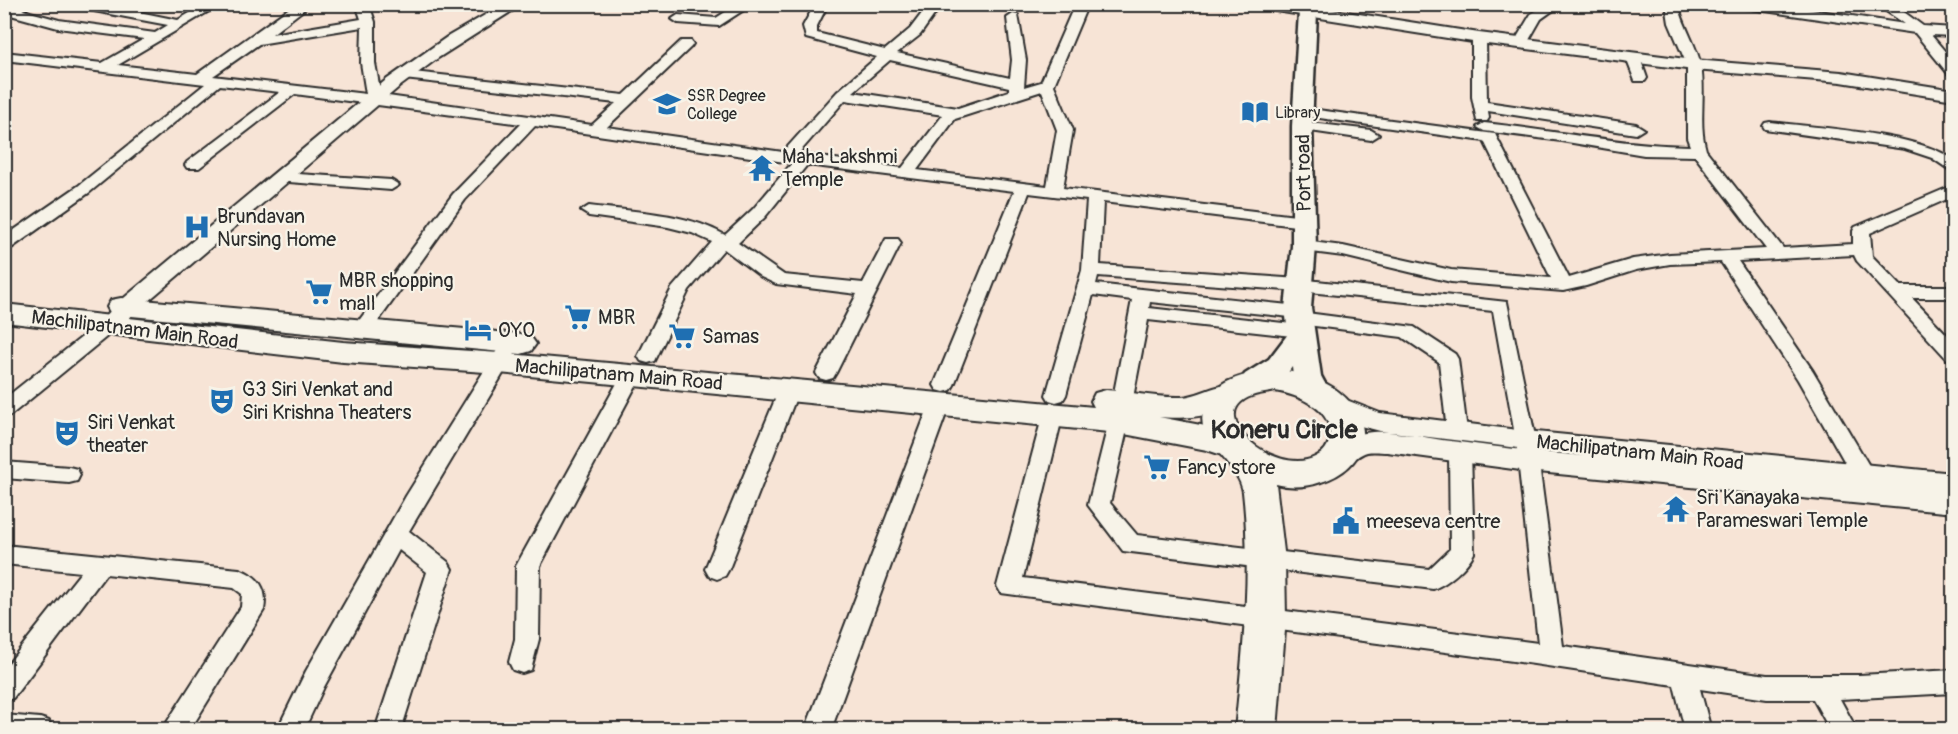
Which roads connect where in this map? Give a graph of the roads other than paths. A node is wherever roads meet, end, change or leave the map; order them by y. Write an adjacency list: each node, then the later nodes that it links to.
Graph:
1 (27, 4): 18 (street)
2 (78, 4): 22 (street)
3 (215, 4): 22 (street)
4 (305, 4): 27 (street)
5 (362, 4): 21 (street)
6 (516, 4): 36 (street)
7 (747, 4): 20 (street)
8 (822, 4): 30 (street)
9 (936, 4): 30 (street)
10 (1082, 4): 40 (street)
11 (1263, 4): 17 (street)
12 (1556, 4): 29 (street)
13 (1672, 4): 33 (street)
14 (1744, 4): 15 (street)
15 (1763, 6): 23 (street)
16 (1890, 6): 23 (street)
17 (1310, 8): 26 (street); 49 (main road, Port road)
18 (8, 13): 25 (street)
19 (1013, 18): 42 (street)
20 (678, 20)
21 (369, 22): 27 (street); 45 (street)
22 (181, 24): 25 (street)
23 (1921, 30): 24 (street); 35 (street)
24 (1953, 32)
25 (157, 38): 34 (street)
26 (1479, 38): 29 (street); 47 (street)
27 (255, 40): 37 (street)
28 (686, 44): 46 (street)
29 (1520, 44): 32 (street)
30 (887, 55): 42 (street); 43 (street)
31 (4, 56): 34 (street)
32 (1633, 58): 33 (street); 38 (street)
33 (1694, 65): 44 (street); 56 (street)
34 (105, 67): 37 (street)
35 (1953, 72)
36 (404, 75): 45 (street); 46 (street)
37 (201, 78): 39 (street)
38 (1640, 78)
39 (218, 80): 41 (street); 71 (street)
40 (1047, 85): 42 (street); 65 (street)
41 (293, 88): 45 (street); 58 (street)
42 (1016, 89): 48 (street)
43 (842, 95): 48 (street); 57 (street)
44 (1953, 95)
45 (374, 99): 50 (street); 61 (street)
46 (628, 100): 52 (street)
47 (1480, 105): 53 (street); 54 (street)
48 (959, 113): 60 (street)
49 (1302, 119): 54 (street); 55 (street); 68 (main road, Port road)
50 (533, 120): 52 (street); 88 (street)
51 (1770, 126): 59 (street)
52 (597, 129): 57 (street)
53 (1636, 129)
54 (1487, 132): 56 (street); 78 (street)
55 (1371, 135)
56 (1699, 151): 74 (street)
57 (795, 158): 60 (street); 69 (street)
58 (193, 165)
59 (1953, 168)
60 (906, 174): 63 (street)
61 (282, 178): 62 (street); 86 (street)
62 (391, 185)
63 (1023, 189): 65 (street); 95 (street)
64 (1953, 190): 73 (street)
65 (1054, 193): 66 (street)
66 (1095, 198): 68 (street); 76 (street)
67 (589, 211): 69 (street)
68 (1304, 222): 72 (main road, Port road)
69 (724, 242): 80 (street); 91 (street)
70 (892, 243): 80 (street)
71 (4, 245)
72 (1304, 246): 77 (main road, Port road); 78 (street)
73 (1863, 249): 74 (street); 81 (street)
74 (1778, 253): 75 (street)
75 (1727, 257): 78 (street); 106 (street)
76 (1091, 270): 77 (street); 79 (street)
77 (1299, 285): 87 (main road, Port road); 101 (street)
78 (1563, 285)
79 (1086, 288): 84 (street); 97 (street)
80 (869, 289): 92 (street)
81 (1895, 292): 82 (street); 90 (street)
82 (1953, 292)
83 (4, 295): 86 (main road, Machilipatnam Main Road)
84 (1140, 304): 87 (street); 99 (street)
85 (4, 313): 86 (main road, Machilipatnam Main Road)
86 (117, 316): 88 (main road, Machilipatnam Main Road); 89 (main road, Machilipatnam Main Road); 98 (street)
87 (1300, 324): 93 (main road); 96 (main road, Port road); 100 (street)
88 (362, 330): 89 (main road, Machilipatnam Main Road)
89 (505, 353): 91 (main road, Machilipatnam Main Road); 111 (street)
90 (1953, 354)
91 (639, 366): 92 (main road, Machilipatnam Main Road); 94 (main road, Machilipatnam Main Road); 118 (street)
92 (826, 374): 95 (main road, Machilipatnam Main Road)
93 (1240, 388): 96 (highway); 99 (main road, Machilipatnam Main Road); 102 (highway)
94 (789, 390): 95 (main road, Machilipatnam Main Road); 115 (street)
95 (942, 394): 97 (main road, Machilipatnam Main Road); 128 (street)
96 (1323, 397): 100 (street, Machilipatnam Main Road); 103 (highway)
97 (1054, 405): 99 (main road, Machilipatnam Main Road); 116 (street)
98 (4, 410)
99 (1121, 412): 102 (main road, Machilipatnam Main Road); 113 (street)
100 (1459, 441): 101 (street, Machilipatnam Main Road); 103 (street, Machilipatnam Main Road); 113 (street)
101 (1527, 451): 106 (street, Machilipatnam Main Road); 109 (street, Machilipatnam Main Road); 117 (street)
102 (1238, 452): 105 (highway); 110 (highway)
103 (1340, 457): 105 (highway)
104 (4, 470): 107 (street)
105 (1293, 473): 110 (highway)
106 (1863, 474): 108 (street, Machilipatnam Main Road)
107 (69, 475)
108 (1953, 483)
109 (1953, 502)
110 (1264, 512): 113 (highway)
111 (396, 534): 126 (street); 127 (street)
112 (4, 554): 114 (street)
113 (1266, 560): 116 (highway)
114 (100, 564): 122 (street); 125 (street)
115 (717, 569)
116 (1266, 618): 117 (street); 129 (highway)
117 (1552, 656): 119 (street)
118 (522, 662)
119 (1683, 676): 121 (street); 130 (street)
120 (1953, 681): 121 (street)
121 (1820, 687): 131 (street)
122 (4, 690)
123 (4, 727): 124 (street)
124 (40, 729)
125 (175, 729)
126 (290, 729)
127 (388, 729)
128 (818, 729)
129 (1256, 729)
130 (1698, 729)
131 (1844, 729)

